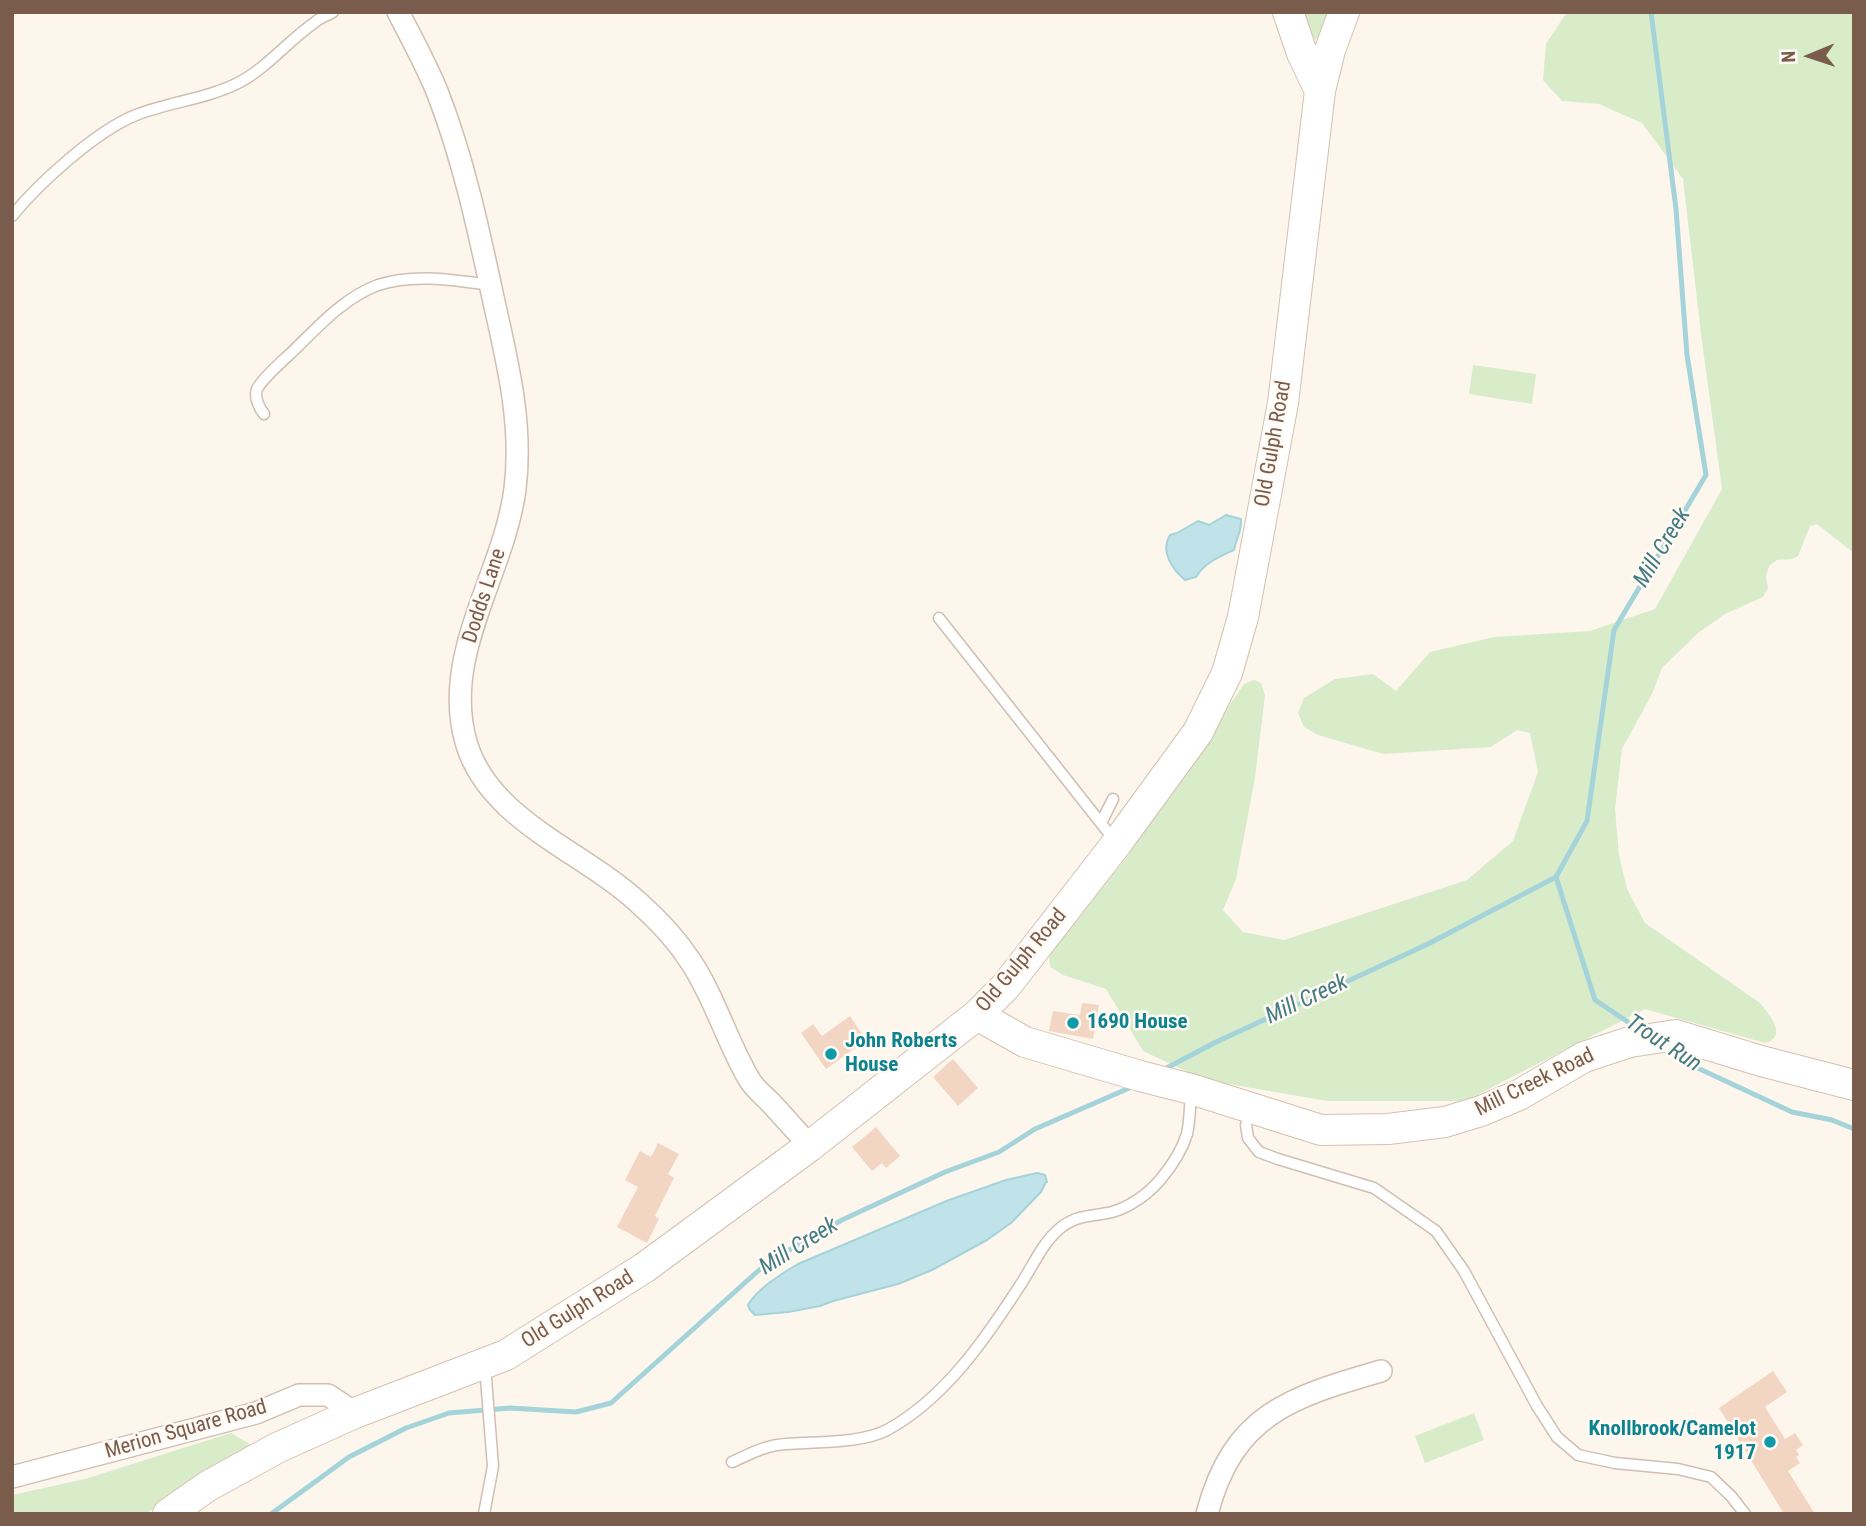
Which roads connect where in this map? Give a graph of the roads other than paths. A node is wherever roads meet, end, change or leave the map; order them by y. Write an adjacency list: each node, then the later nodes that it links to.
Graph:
1 (332, 12): 6 (lane)
2 (398, 12): 7 (street, Dodds Lane)
3 (1288, 12): 5 (street)
4 (1344, 12): 5 (street, Old Gulph Road)
5 (1320, 91): 11 (street, Old Gulph Road)
6 (12, 216)
7 (490, 285): 8 (lane); 16 (street, Dodds Lane)
8 (264, 414)
9 (939, 618): 11 (lane)
10 (1113, 799): 11 (lane)
11 (1109, 833): 12 (street, Old Gulph Road)
12 (977, 1015): 13 (street, Mill Creek Road); 16 (street, Old Gulph Road)
13 (1181, 1085): 15 (street, Mill Creek Road); 20 (lane)
14 (1854, 1085): 15 (street, Mill Creek Road)
15 (1251, 1109): 25 (lane)
16 (810, 1146): 17 (street, Old Gulph Road)
17 (484, 1363): 19 (street, Old Gulph Road); 23 (lane)
18 (1381, 1371): 24 (street)
19 (355, 1413): 21 (street, Merion Square Road); 22 (street, Old Gulph Road)
20 (732, 1462)
21 (12, 1477)
22 (168, 1514)
23 (484, 1514)
24 (1207, 1514)
25 (1745, 1514)

